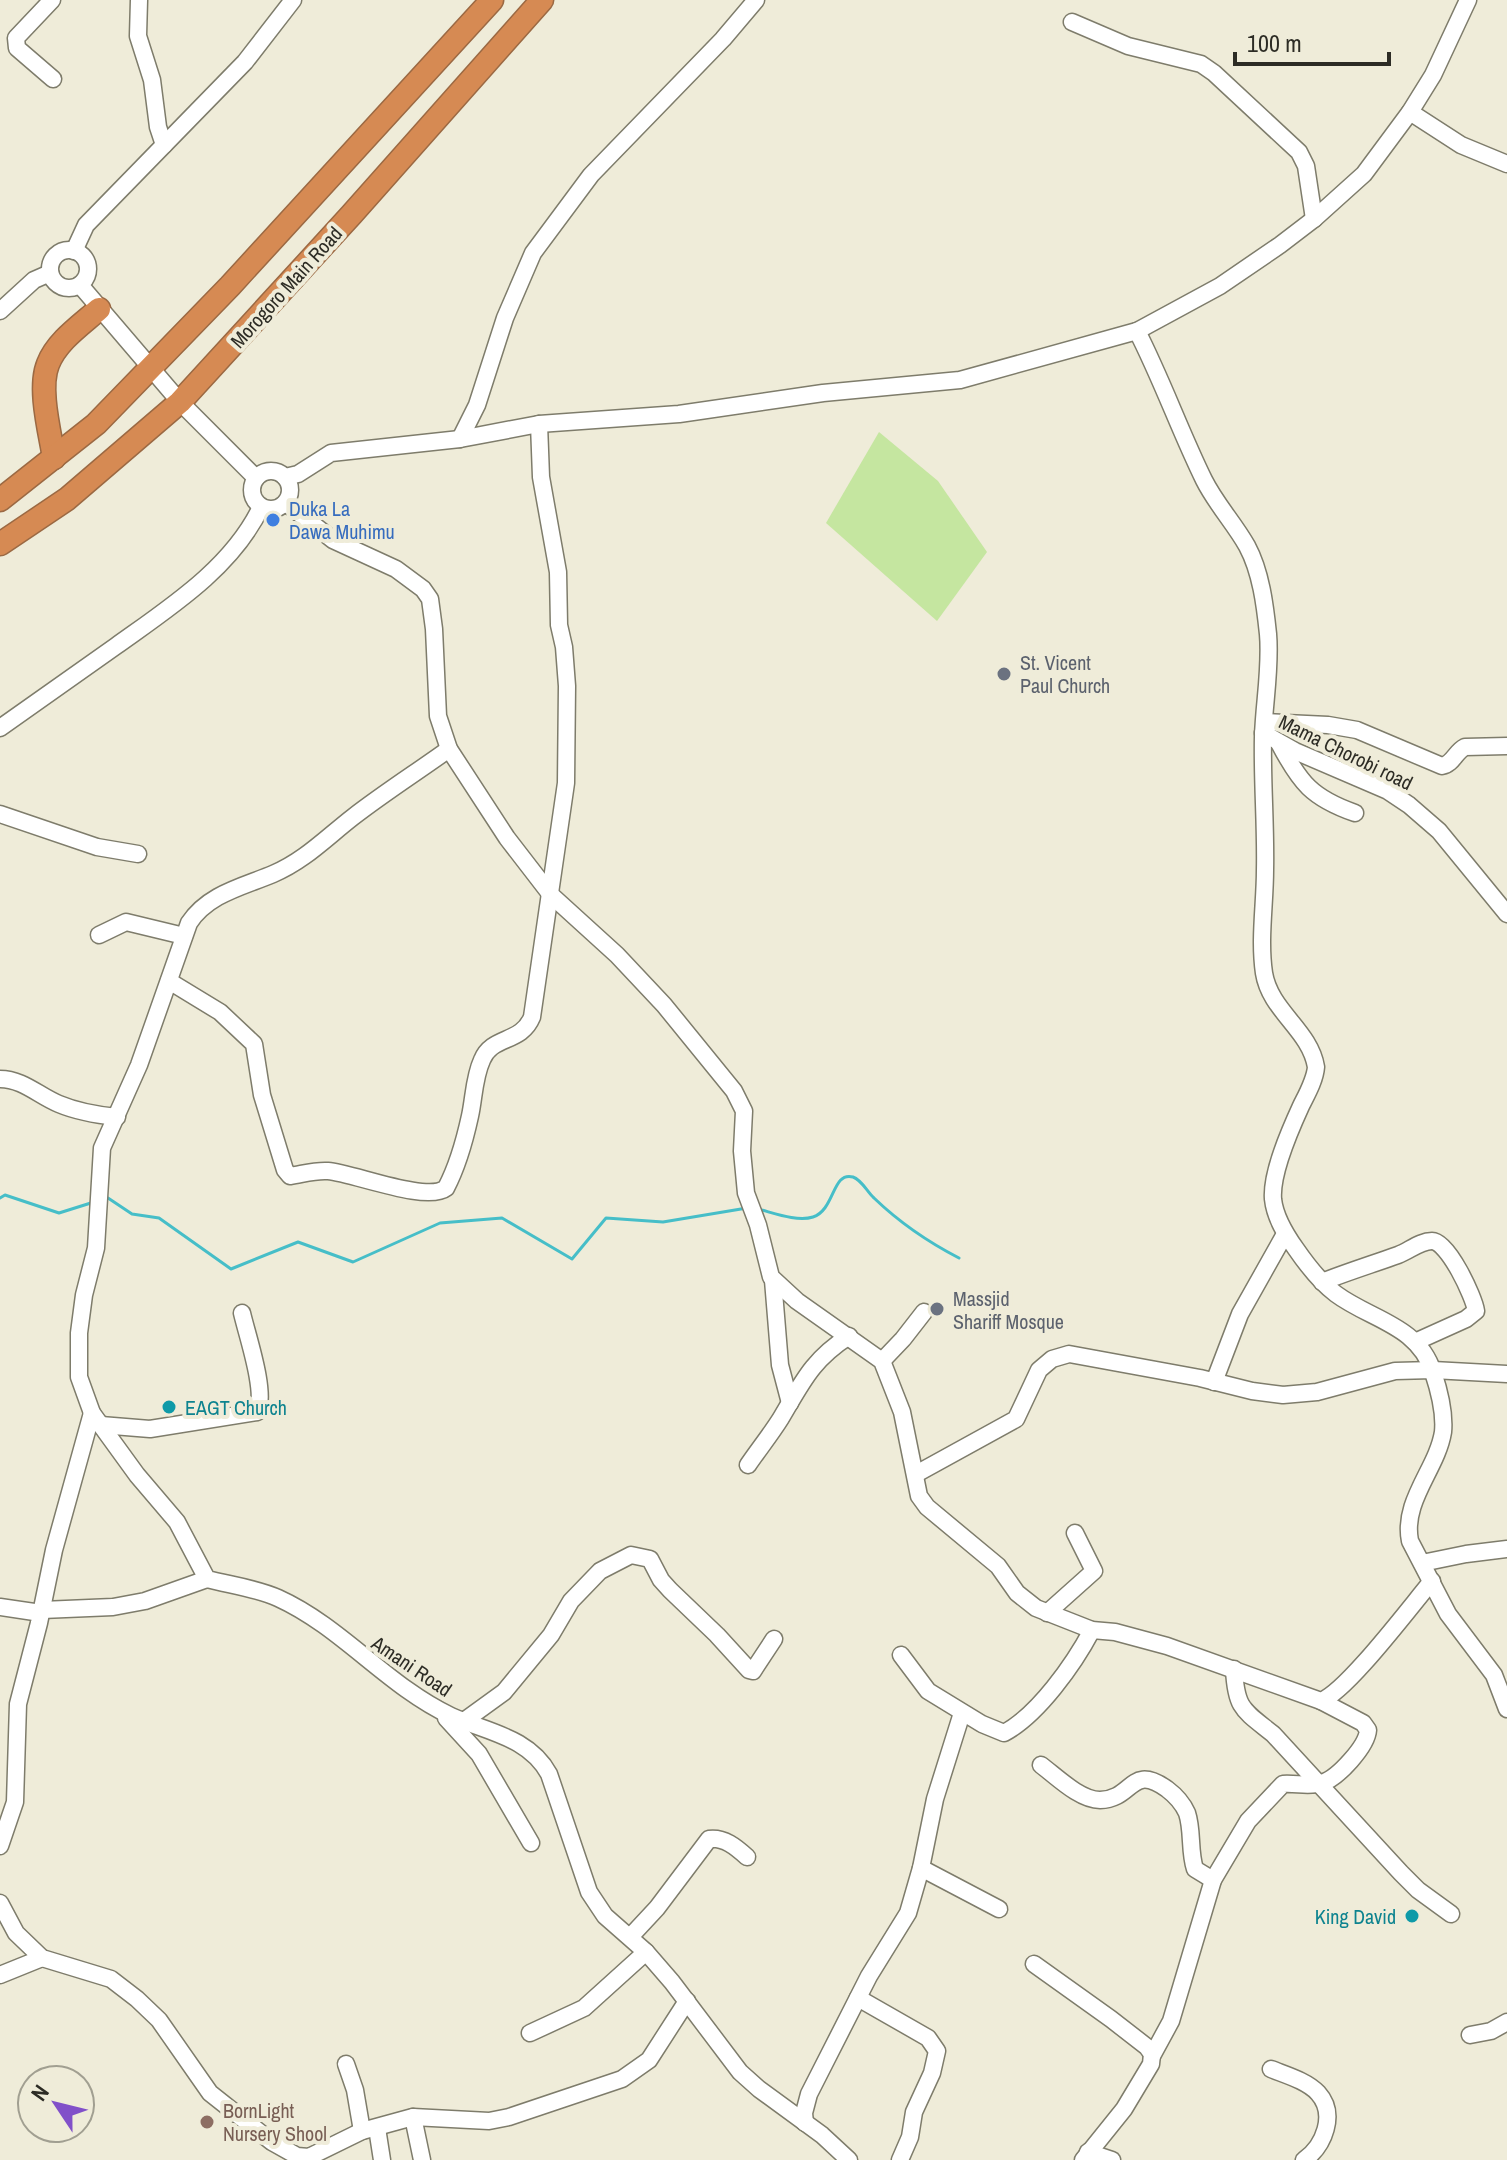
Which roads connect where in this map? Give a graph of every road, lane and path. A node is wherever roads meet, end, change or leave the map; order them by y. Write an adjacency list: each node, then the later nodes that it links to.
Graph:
1 (52, 0): 9 (street)
2 (139, 0): 11 (street)
3 (293, 0): 11 (street)
4 (492, 0): 20 (highway, Morogoro Main Road)
5 (542, 0): 21 (highway, Morogoro Main Road)
6 (756, 0): 23 (street)
7 (1468, 0): 10 (street)
8 (1072, 22): 13 (street)
9 (53, 79)
10 (1410, 112): 12 (street); 13 (street)
11 (164, 145): 14 (street)
12 (1507, 164)
13 (1314, 219): 19 (street)
14 (74, 251): 15 (street); 16 (street)
15 (50, 273): 16 (street); 18 (street)
16 (80, 285): 17 (street)
17 (99, 309): 20 (street); 24 (highway)
18 (0, 311)
19 (1137, 331): 22 (street); 32 (street)
20 (150, 368): 21 (street); 24 (highway, Morogoro Main Road)
21 (180, 402): 26 (street); 30 (highway, Morogoro Main Road)
22 (539, 424): 23 (street); 38 (street)
23 (460, 439): 25 (street)
24 (54, 458): 27 (highway, Morogoro Main Road)
25 (285, 477): 26 (street); 28 (street)
26 (256, 478): 29 (street)
27 (0, 500)
28 (286, 503): 29 (street); 34 (street)
29 (261, 507): 31 (street)
30 (0, 544)
31 (0, 728)
32 (1269, 732): 33 (street); 35 (street); 39 (street, Mama Chorobi road); 45 (street)
33 (1507, 746)
34 (449, 749): 38 (street); 41 (street)
35 (1355, 813)
36 (0, 814): 37 (street)
37 (138, 854)
38 (551, 895): 42 (street); 46 (street)
39 (1507, 914)
40 (99, 935): 41 (street)
41 (184, 936): 42 (street)
42 (169, 981): 44 (street)
43 (0, 1079): 44 (street)
44 (117, 1117): 57 (street)
45 (1285, 1234): 47 (street); 55 (street)
46 (773, 1280): 50 (street); 56 (street)
47 (1322, 1282): 51 (street); 51 (street)
48 (924, 1312): 52 (street)
49 (242, 1313): 57 (street)
50 (849, 1336): 52 (street); 56 (street)
51 (1415, 1342): 53 (street)
52 (882, 1361): 59 (street)
53 (1433, 1370): 54 (street); 55 (street); 62 (street)
54 (1507, 1374)
55 (1214, 1382): 59 (street)
56 (790, 1403): 58 (street)
57 (96, 1419): 63 (street); 66 (street)
58 (748, 1465)
59 (916, 1474): 67 (street)
60 (1075, 1533): 67 (street)
61 (1507, 1549): 62 (street)
62 (1422, 1563): 64 (street)
63 (207, 1579): 66 (street); 73 (street, Amani Road)
64 (1432, 1581): 72 (street); 74 (street)
65 (0, 1607): 66 (street)
66 (41, 1612): 80 (street)
67 (1047, 1613): 68 (street)
68 (1092, 1630): 71 (street); 75 (street)
69 (774, 1639): 76 (street)
70 (901, 1655): 75 (street)
71 (1234, 1669): 72 (street); 78 (street)
72 (1321, 1701): 78 (street)
73 (433, 1706): 76 (street, Amani Road); 79 (street)
74 (1507, 1709)
75 (962, 1713): 82 (street)
76 (464, 1721): 87 (street, Amani Road)
77 (1041, 1765): 83 (street)
78 (1326, 1781): 83 (street); 86 (street)
79 (531, 1843)
80 (0, 1846)
81 (747, 1857): 87 (street)
82 (921, 1868): 85 (street); 92 (street)
83 (1213, 1880): 97 (street)
84 (0, 1903): 89 (street)
85 (999, 1909)
86 (1451, 1914)
87 (630, 1937): 88 (street, Amani Road)
88 (646, 1952): 93 (street, Amani Road); 95 (street)
89 (42, 1958): 91 (street); 104 (street)
90 (1034, 1964): 97 (street)
91 (0, 1975)
92 (858, 1998): 101 (street); 108 (street)
93 (687, 2001): 100 (street); 101 (street, Amani Road)
94 (1507, 2022): 96 (street)
95 (530, 2033)
96 (1470, 2035)
97 (1152, 2056): 103 (street)
98 (346, 2064): 102 (street)
99 (1271, 2069): 110 (street)
100 (413, 2117): 102 (street); 106 (street)
101 (805, 2123): 107 (street, Amani Road)
102 (369, 2129): 104 (street); 105 (street)
103 (1086, 2156): 109 (street)
104 (308, 2158)
105 (382, 2160)
106 (422, 2160)
107 (849, 2160)
108 (900, 2160)
109 (1112, 2160)
110 (1304, 2160)

